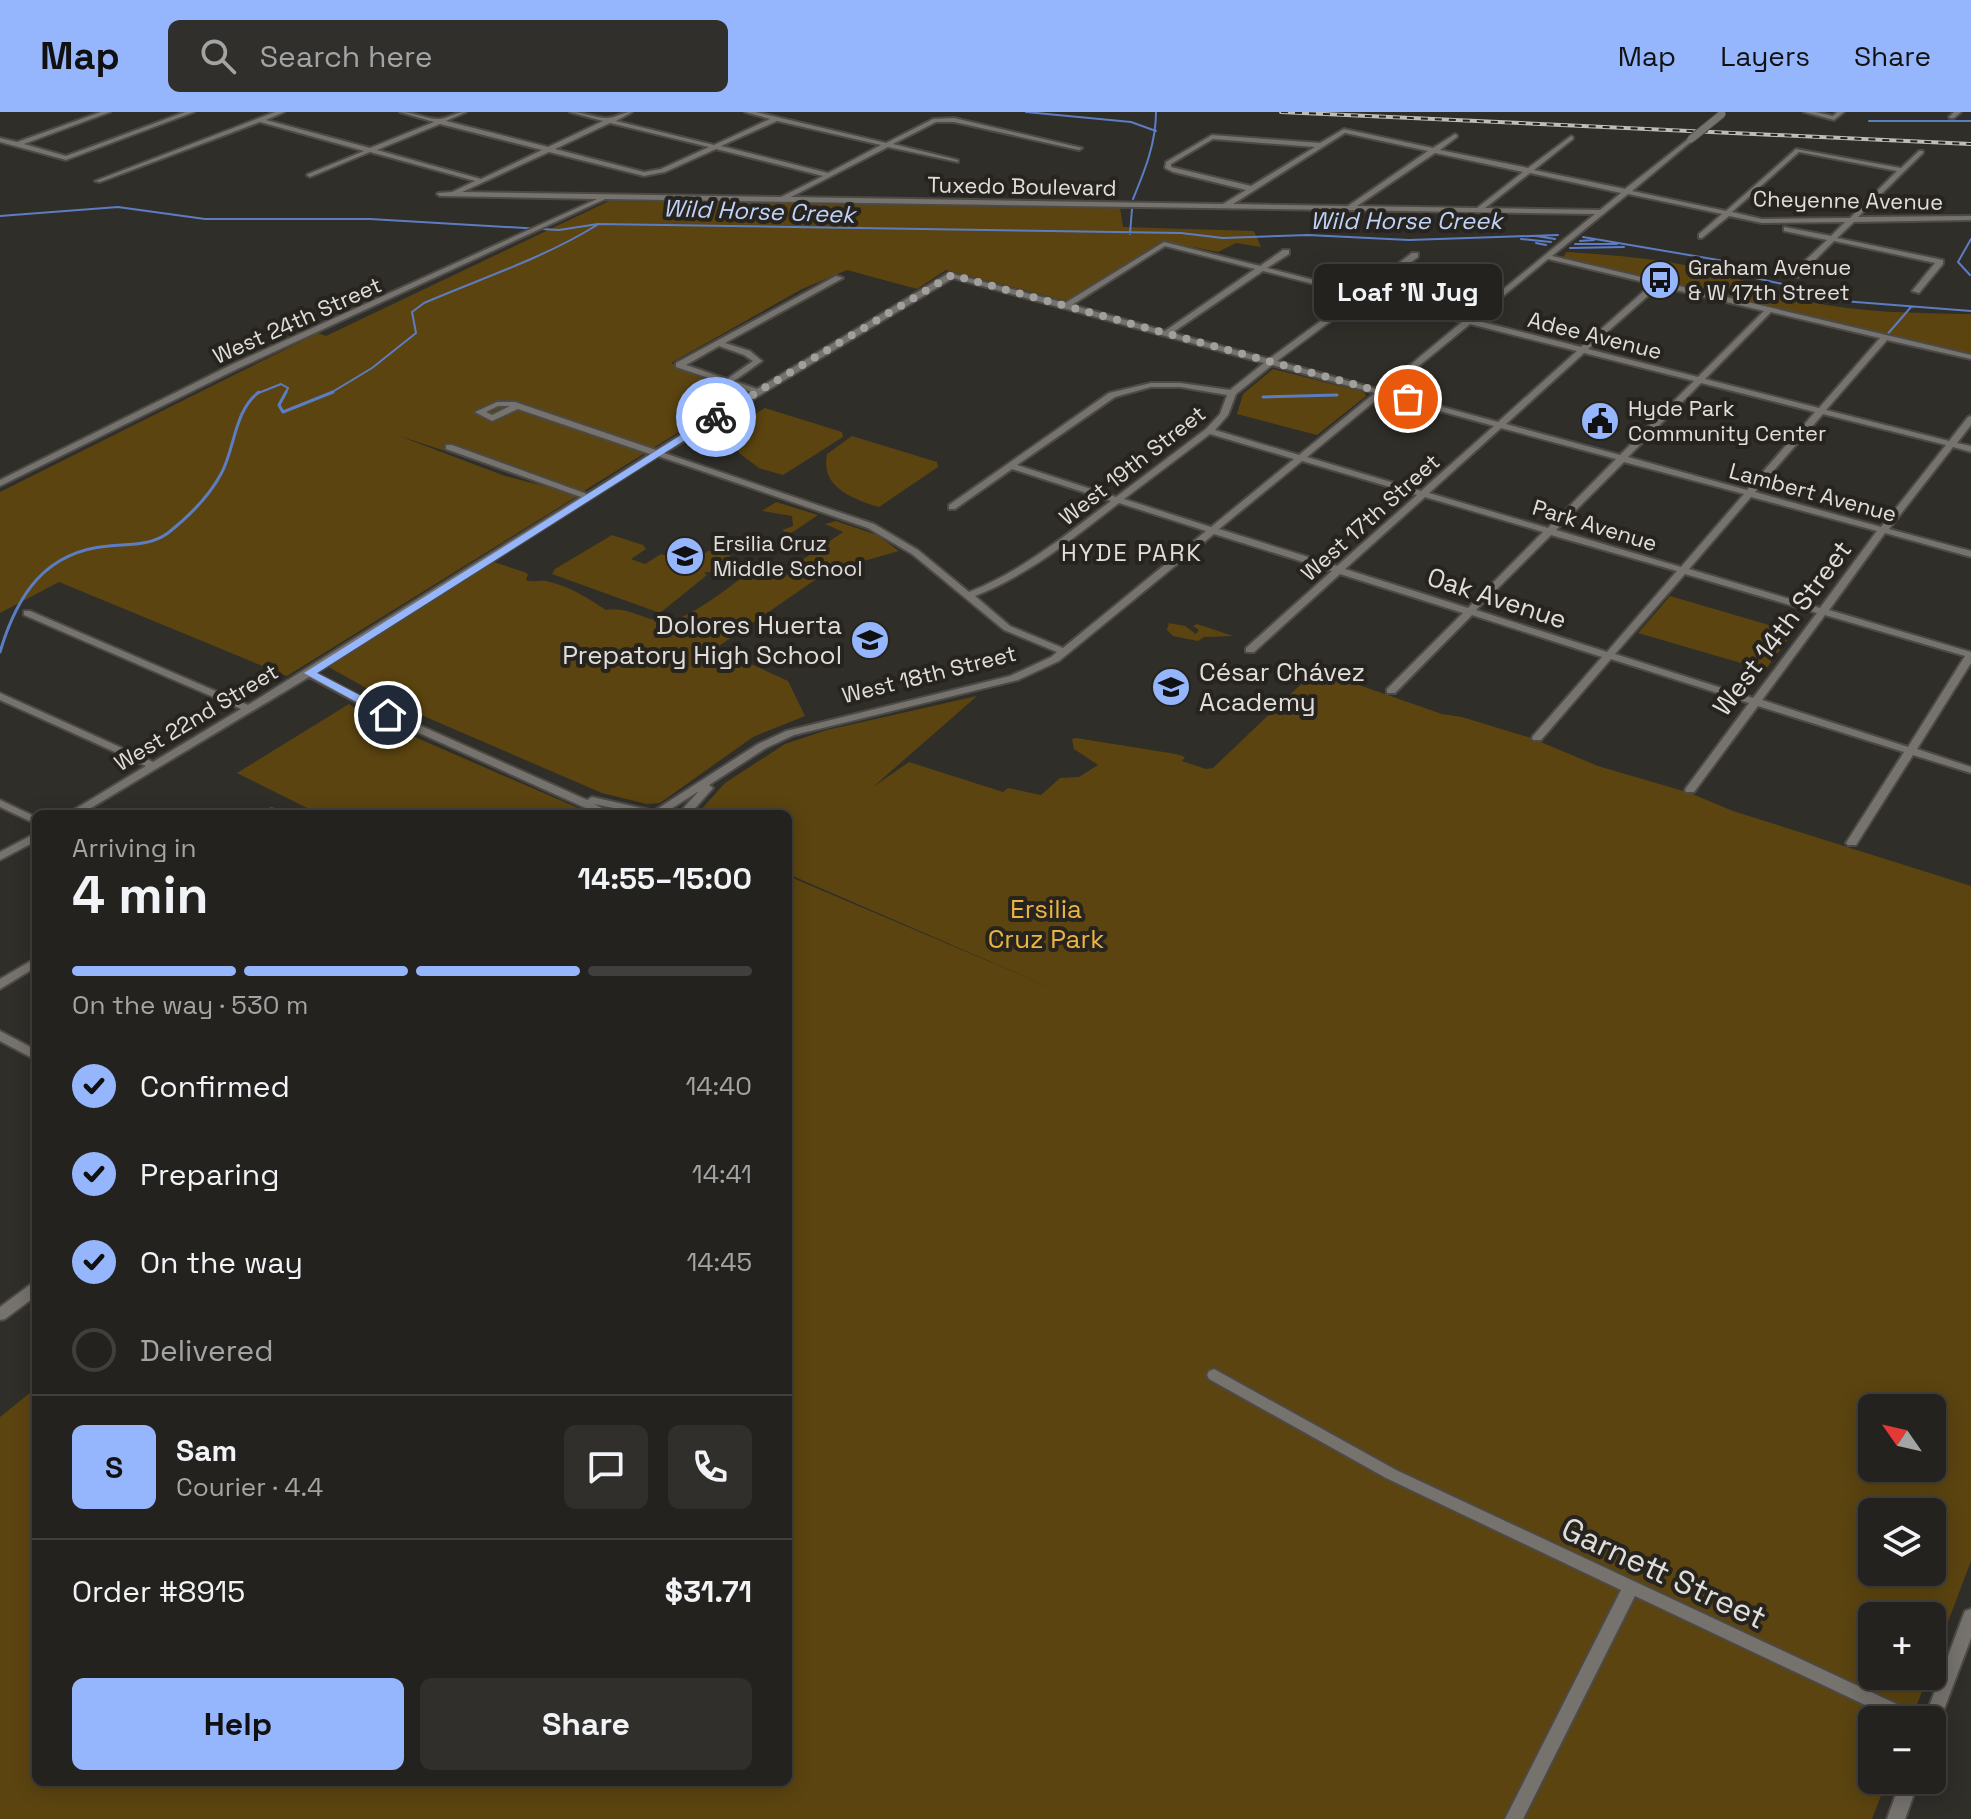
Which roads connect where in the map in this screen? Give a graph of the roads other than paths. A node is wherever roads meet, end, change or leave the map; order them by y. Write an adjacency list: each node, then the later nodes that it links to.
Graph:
1 (107, 112): 19 (street)
2 (191, 112): 19 (street)
3 (281, 112): 13 (street)
4 (403, 112): 14 (street)
5 (463, 112): 14 (street)
6 (573, 112): 15 (street)
7 (629, 112): 15 (street)
8 (748, 112): 12 (street)
9 (1807, 112): 11 (street)
10 (1723, 113): 36 (street, West 18th Street, bridge)
11 (1837, 115)
12 (775, 119): 20 (street); 22 (street)
13 (260, 120): 25 (street); 34 (street)
14 (440, 121): 24 (street); 25 (street)
15 (609, 121): 22 (street); 24 (street)
16 (1455, 136): 26 (street)
17 (1571, 138): 30 (street)
18 (0, 140): 19 (street)
19 (16, 145)
20 (887, 145): 23 (street); 28 (street); 32 (street)
21 (1321, 145): 26 (street, Cheyenne Avenue); 35 (street); 35 (street)
22 (716, 147): 24 (street); 32 (street)
23 (1079, 148)
24 (545, 149): 33 (street)
25 (371, 150): 31 (street); 33 (street)
26 (1434, 151): 30 (street, Cheyenne Avenue); 42 (street)
27 (1921, 152): 29 (street)
28 (956, 161)
29 (1902, 170): 46 (street, Cheyenne Avenue); 49 (street)
30 (1528, 171): 36 (street, Cheyenne Avenue); 43 (street)
31 (310, 175)
32 (829, 175): 40 (street)
33 (478, 180): 38 (street)
34 (98, 181)
35 (1253, 189): 41 (street)
36 (1626, 192): 45 (street, West 18th Street); 46 (street, Cheyenne Avenue)
37 (440, 194): 38 (street, Tuxedo Boulevard)
38 (451, 195): 39 (street, Tuxedo Boulevard)
39 (605, 198): 40 (street, Tuxedo Boulevard); 89 (street, West 24th Street)
40 (781, 200): 41 (street, Tuxedo Boulevard)
41 (1225, 206): 42 (street, Tuxedo Boulevard)
42 (1350, 208): 43 (street, Tuxedo Boulevard)
43 (1477, 211): 44 (street, Tuxedo Boulevard)
44 (1538, 211): 45 (street, Tuxedo Boulevard); 48 (street)
45 (1602, 212): 48 (street, West 18th Street)
46 (1725, 213): 49 (street, Cheyenne Avenue); 51 (street)
47 (1971, 218): 49 (street, Cheyenne Avenue)
48 (1592, 220): 55 (street, West 18th Street)
49 (1848, 222): 52 (street)
50 (1787, 229): 52 (street)
51 (1702, 236)
52 (1833, 238): 58 (street); 61 (street)
53 (1286, 252): 56 (street)
54 (1415, 255): 62 (street, West 19th Street)
55 (1547, 257): 60 (street); 65 (street, West 18th Street)
56 (1262, 268): 62 (street, Adee Avenue); 63 (street, Adee Avenue); 66 (street)
57 (952, 275): 63 (street, Lambert Avenue); 74 (street, West 22nd Street)
58 (1795, 275)
59 (839, 278): 68 (street)
60 (1657, 283): 64 (street); 69 (street, West 17th Street)
61 (1916, 291)
62 (1363, 293): 65 (street, Adee Avenue); 71 (street, West 19th Street)
63 (1066, 306): 66 (street, Lambert Avenue)
64 (1769, 310): 67 (street); 72 (street)
65 (1469, 321): 69 (street, Adee Avenue); 75 (street, West 18th Street)
66 (1167, 333): 71 (street, Lambert Avenue)
67 (1885, 337): 70 (street); 78 (street)
68 (717, 343): 73 (street); 73 (street)
69 (1583, 351): 72 (street, Adee Avenue); 80 (street, West 17th Street)
70 (1971, 357)
71 (1271, 362): 75 (street, Lambert Avenue); 76 (street, West 19th Street)
72 (1701, 380): 78 (street, Adee Avenue); 87 (street)
73 (728, 382): 74 (street)
74 (758, 392): 85 (street, West 22nd Street)
75 (1382, 392): 80 (street, Lambert Avenue); 86 (street, West 18th Street)
76 (1232, 393): 81 (street, West 19th Street); 88 (street)
77 (486, 407): 85 (street)
78 (1824, 412): 82 (street, Adee Avenue); 90 (street)
79 (1971, 419): 82 (street, West 14th Street)
80 (1498, 424): 87 (street, Lambert Avenue); 91 (street, West 17th Street)
81 (1209, 431): 86 (street, Park Avenue); 93 (street, West 19th Street)
82 (1952, 444): 84 (street, Adee Avenue); 96 (street, West 14th Street)
83 (449, 447): 92 (street)
84 (1971, 449)
85 (657, 453): 92 (street, West 22nd Street); 101 (street)
86 (1302, 458): 91 (street, Park Avenue); 97 (street, West 18th Street)
87 (1618, 458): 90 (street, Lambert Avenue); 95 (street)
88 (1010, 466): 93 (street, Oak Avenue); 94 (street)
89 (2, 482)
90 (1747, 493): 96 (street, Lambert Avenue); 99 (street)
91 (1423, 494): 95 (street, Park Avenue); 100 (street, West 17th Street)
92 (588, 497): 109 (street, West 22nd Street)
93 (1117, 501): 97 (street, Oak Avenue); 101 (street, West 19th Street)
94 (952, 507)
95 (1549, 530): 99 (street, Park Avenue); 103 (street)
96 (1883, 530): 98 (street, Lambert Avenue); 102 (street, West 14th Street)
97 (1213, 531): 100 (street, Oak Avenue); 106 (street, West 18th Street)
98 (1971, 554)
99 (1681, 570): 102 (street, Park Avenue); 108 (street)
100 (1337, 571): 103 (street, Oak Avenue); 105 (street, West 17th Street)
101 (967, 596): 106 (street)
102 (1824, 611): 107 (street, Park Avenue); 112 (street, West 14th Street)
103 (1469, 612): 108 (street, Oak Avenue); 110 (street)
104 (27, 613): 113 (street)
105 (1250, 650)
106 (1065, 652): 117 (street, West 18th Street)
107 (1971, 655): 115 (street)
108 (1608, 656): 112 (street, Oak Avenue); 114 (street)
109 (309, 673): 113 (street, West 22nd Street); 120 (street)
110 (1391, 691)
111 (0, 696): 116 (street)
112 (1755, 702): 115 (street, Oak Avenue); 119 (street, West 14th Street)
113 (249, 709): 116 (street, West 22nd Street)
114 (1537, 738)
115 (1909, 751): 118 (street, Oak Avenue); 129 (street)
116 (154, 766): 122 (street, West 22nd Street)
117 (728, 770): 125 (street, West 18th Street); 126 (street, West 18th Street)
118 (1971, 770)
119 (1690, 790)
120 (577, 797): 123 (street); 124 (street)
121 (0, 803): 127 (street)
122 (80, 810)
123 (601, 810)
124 (639, 810)
125 (658, 810)
126 (688, 810)
127 (32, 819)
128 (32, 838): 130 (street)
129 (1852, 843)
130 (0, 857)
131 (32, 965): 132 (street)
132 (0, 985)
133 (0, 1035): 134 (street)
134 (32, 1054)
135 (32, 1291): 136 (street)
136 (0, 1315)
137 (1214, 1375): 138 (street, Garnett Street)
138 (1630, 1589): 140 (street, Garnett Street); 143 (street)
139 (1971, 1616): 141 (street)
140 (1884, 1706)
141 (1937, 1706)
142 (1905, 1794): 144 (street)
143 (1514, 1819)
144 (1896, 1819)

